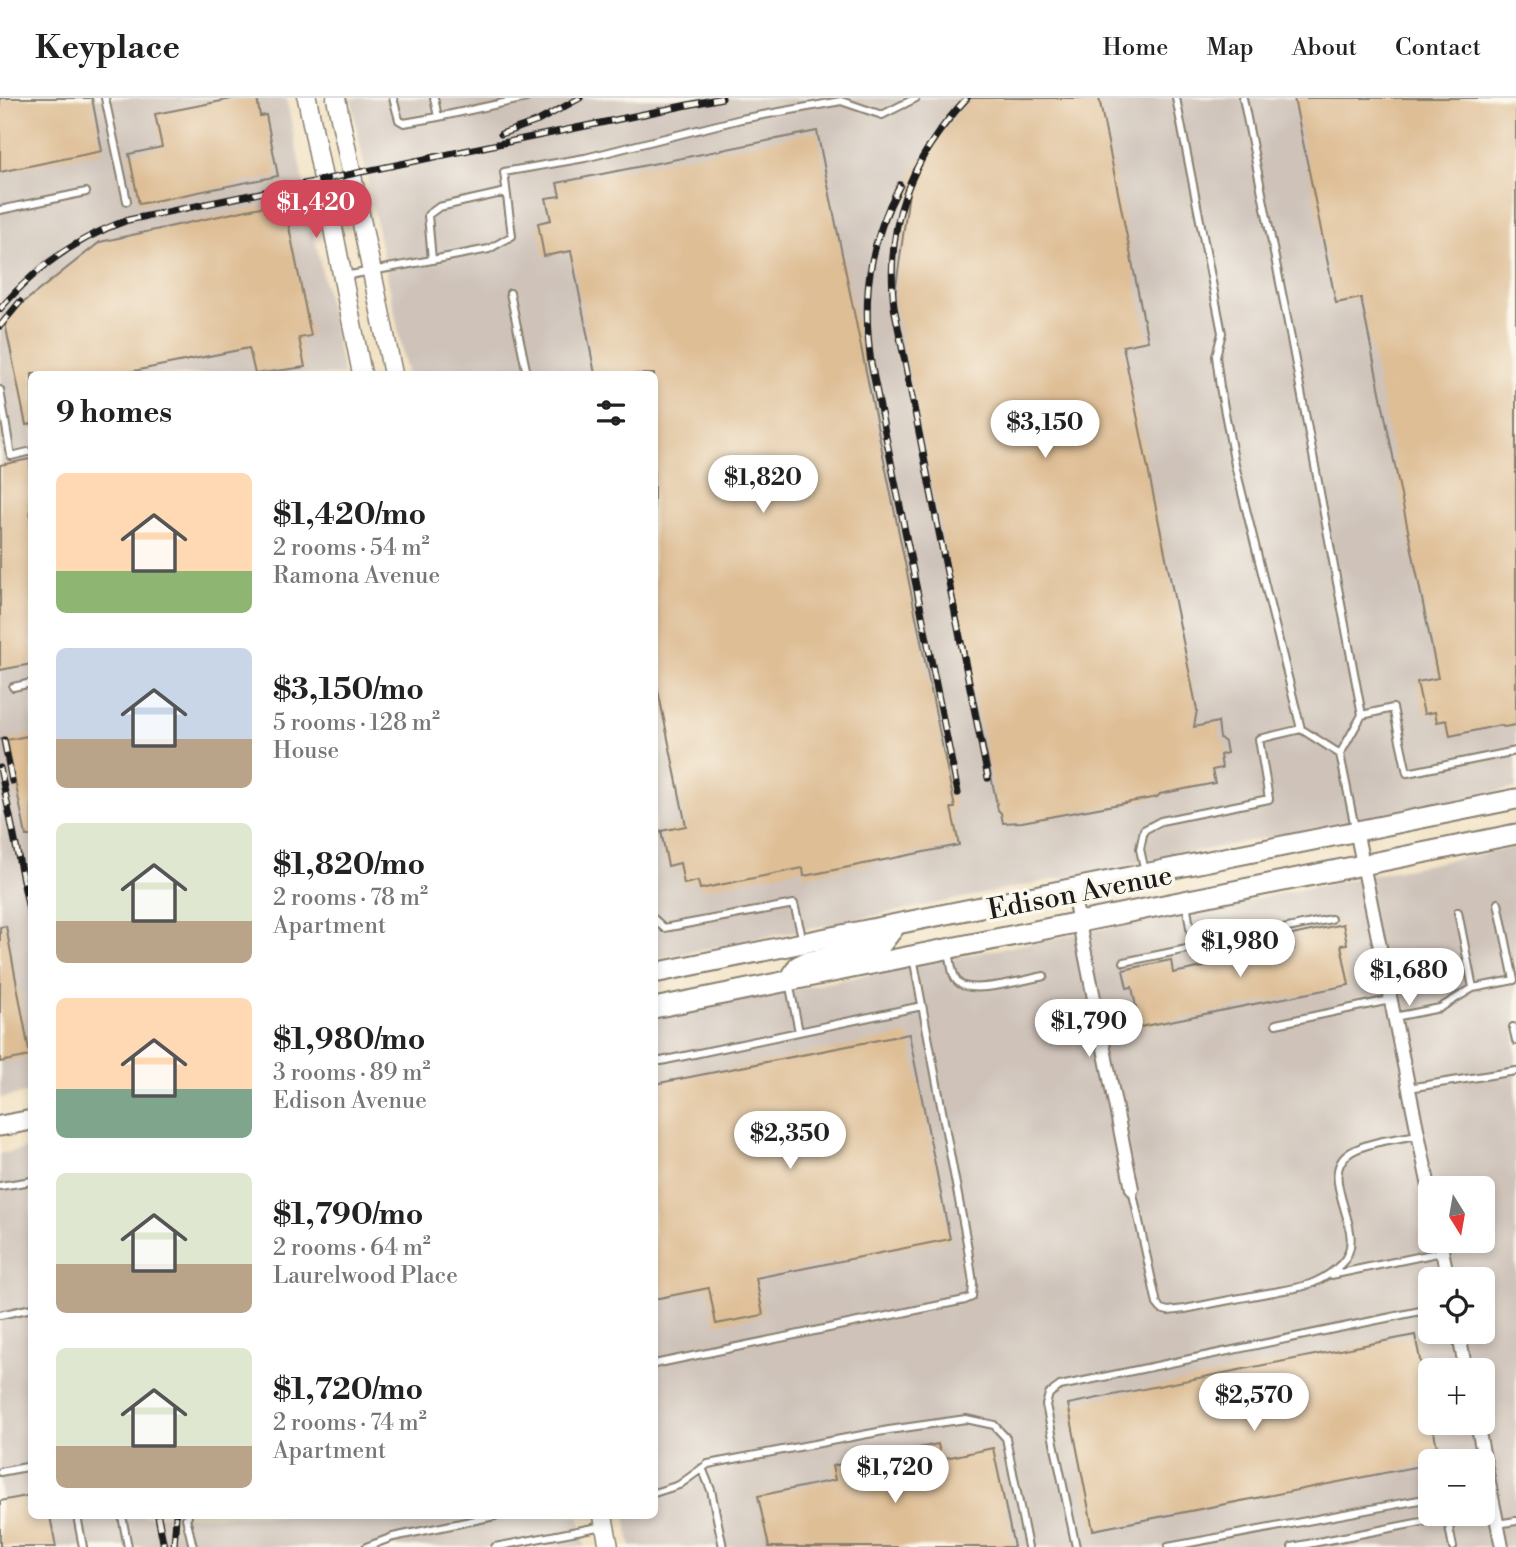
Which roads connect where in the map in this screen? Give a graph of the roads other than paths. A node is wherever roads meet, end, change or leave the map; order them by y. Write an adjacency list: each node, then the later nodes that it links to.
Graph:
1 (106, 98): 13 (lane)
2 (307, 98): 17 (main road)
3 (336, 98): 16 (main road)
4 (393, 98): 10 (lane)
5 (435, 98): 10 (lane)
6 (526, 98): 10 (lane)
7 (916, 98): 12 (lane)
8 (1176, 98): 27 (lane)
9 (1243, 98): 26 (lane)
10 (438, 117)
11 (86, 192): 14 (lane)
12 (506, 192): 15 (lane); 15 (lane)
13 (127, 201)
14 (0, 210)
15 (432, 260): 16 (lane)
16 (372, 271): 17 (lane); 20 (main road)
17 (343, 276): 19 (main road)
18 (510, 293): 21 (lane)
19 (361, 371)
20 (392, 371)
21 (526, 371)
22 (0, 390): 23 (lane)
23 (28, 452)
24 (28, 684): 25 (lane)
25 (13, 687)
26 (1362, 715): 28 (lane); 29 (lane)
27 (1301, 729): 29 (lane); 34 (lane)
28 (1516, 751)
29 (1340, 754): 31 (lane)
30 (1516, 799): 31 (main road, Edison Avenue)
31 (1356, 830): 33 (street); 34 (main road, Edison Avenue)
32 (1516, 834): 33 (main road, Edison Avenue)
33 (1363, 864): 36 (main road, Edison Avenue); 52 (street)
34 (1145, 873): 35 (main road, Edison Avenue)
35 (1072, 888): 40 (street); 42 (main road, Edison Avenue)
36 (1186, 900): 40 (main road, Edison Avenue); 44 (lane)
37 (1498, 903): 51 (lane)
38 (1458, 912): 51 (lane)
39 (1331, 919): 44 (lane)
40 (1079, 922): 45 (main road, Edison Avenue); 69 (street)
41 (658, 923): 43 (lane)
42 (897, 924): 43 (main road, Edison Avenue); 50 (main road)
43 (804, 943): 48 (main road, Edison Avenue)
44 (1193, 947): 47 (lane)
45 (948, 948): 46 (main road, Edison Avenue); 49 (lane)
46 (913, 956): 50 (main road, Edison Avenue); 53 (lane)
47 (1124, 962)
48 (658, 972)
49 (1044, 976)
50 (789, 981): 54 (main road, Edison Avenue); 58 (lane)
51 (1473, 988): 55 (lane)
52 (1390, 1000): 55 (street); 56 (lane)
53 (922, 1006): 58 (lane); 75 (lane)
54 (658, 1007)
55 (1394, 1017): 62 (street)
56 (1276, 1024)
57 (1513, 1027): 59 (lane)
58 (799, 1032): 60 (lane)
59 (1516, 1041)
60 (658, 1061)
61 (1516, 1071): 62 (lane)
62 (1409, 1088): 65 (street)
63 (28, 1121): 64 (main road)
64 (0, 1126)
65 (1418, 1135): 66 (street); 71 (lane)
66 (1427, 1176)
67 (28, 1182): 68 (lane)
68 (0, 1186)
69 (1132, 1189): 71 (lane)
70 (1418, 1252): 71 (lane)
71 (1324, 1277)
72 (28, 1309): 74 (lane)
73 (1418, 1311): 99 (lane)
74 (0, 1315)
75 (658, 1363)
76 (28, 1467): 78 (lane)
77 (702, 1468): 79 (lane); 97 (lane); 98 (lane)
78 (0, 1472)
79 (658, 1492)
80 (1418, 1500): 100 (lane)
81 (78, 1519): 91 (lane)
82 (123, 1519): 92 (lane)
83 (186, 1519): 93 (lane)
84 (480, 1519): 94 (lane)
85 (604, 1521): 95 (lane); 96 (main road)
86 (1495, 1521): 89 (street)
87 (1516, 1521): 89 (lane)
88 (1418, 1523): 101 (lane)
89 (1497, 1524): 103 (street)
90 (1449, 1526): 102 (lane)
91 (83, 1547)
92 (128, 1547)
93 (192, 1547)
94 (366, 1547)
95 (495, 1547)
96 (609, 1547)
97 (723, 1547)
98 (1028, 1547)
99 (1076, 1547)
100 (1168, 1547)
101 (1292, 1547)
102 (1453, 1547)
103 (1502, 1547)

